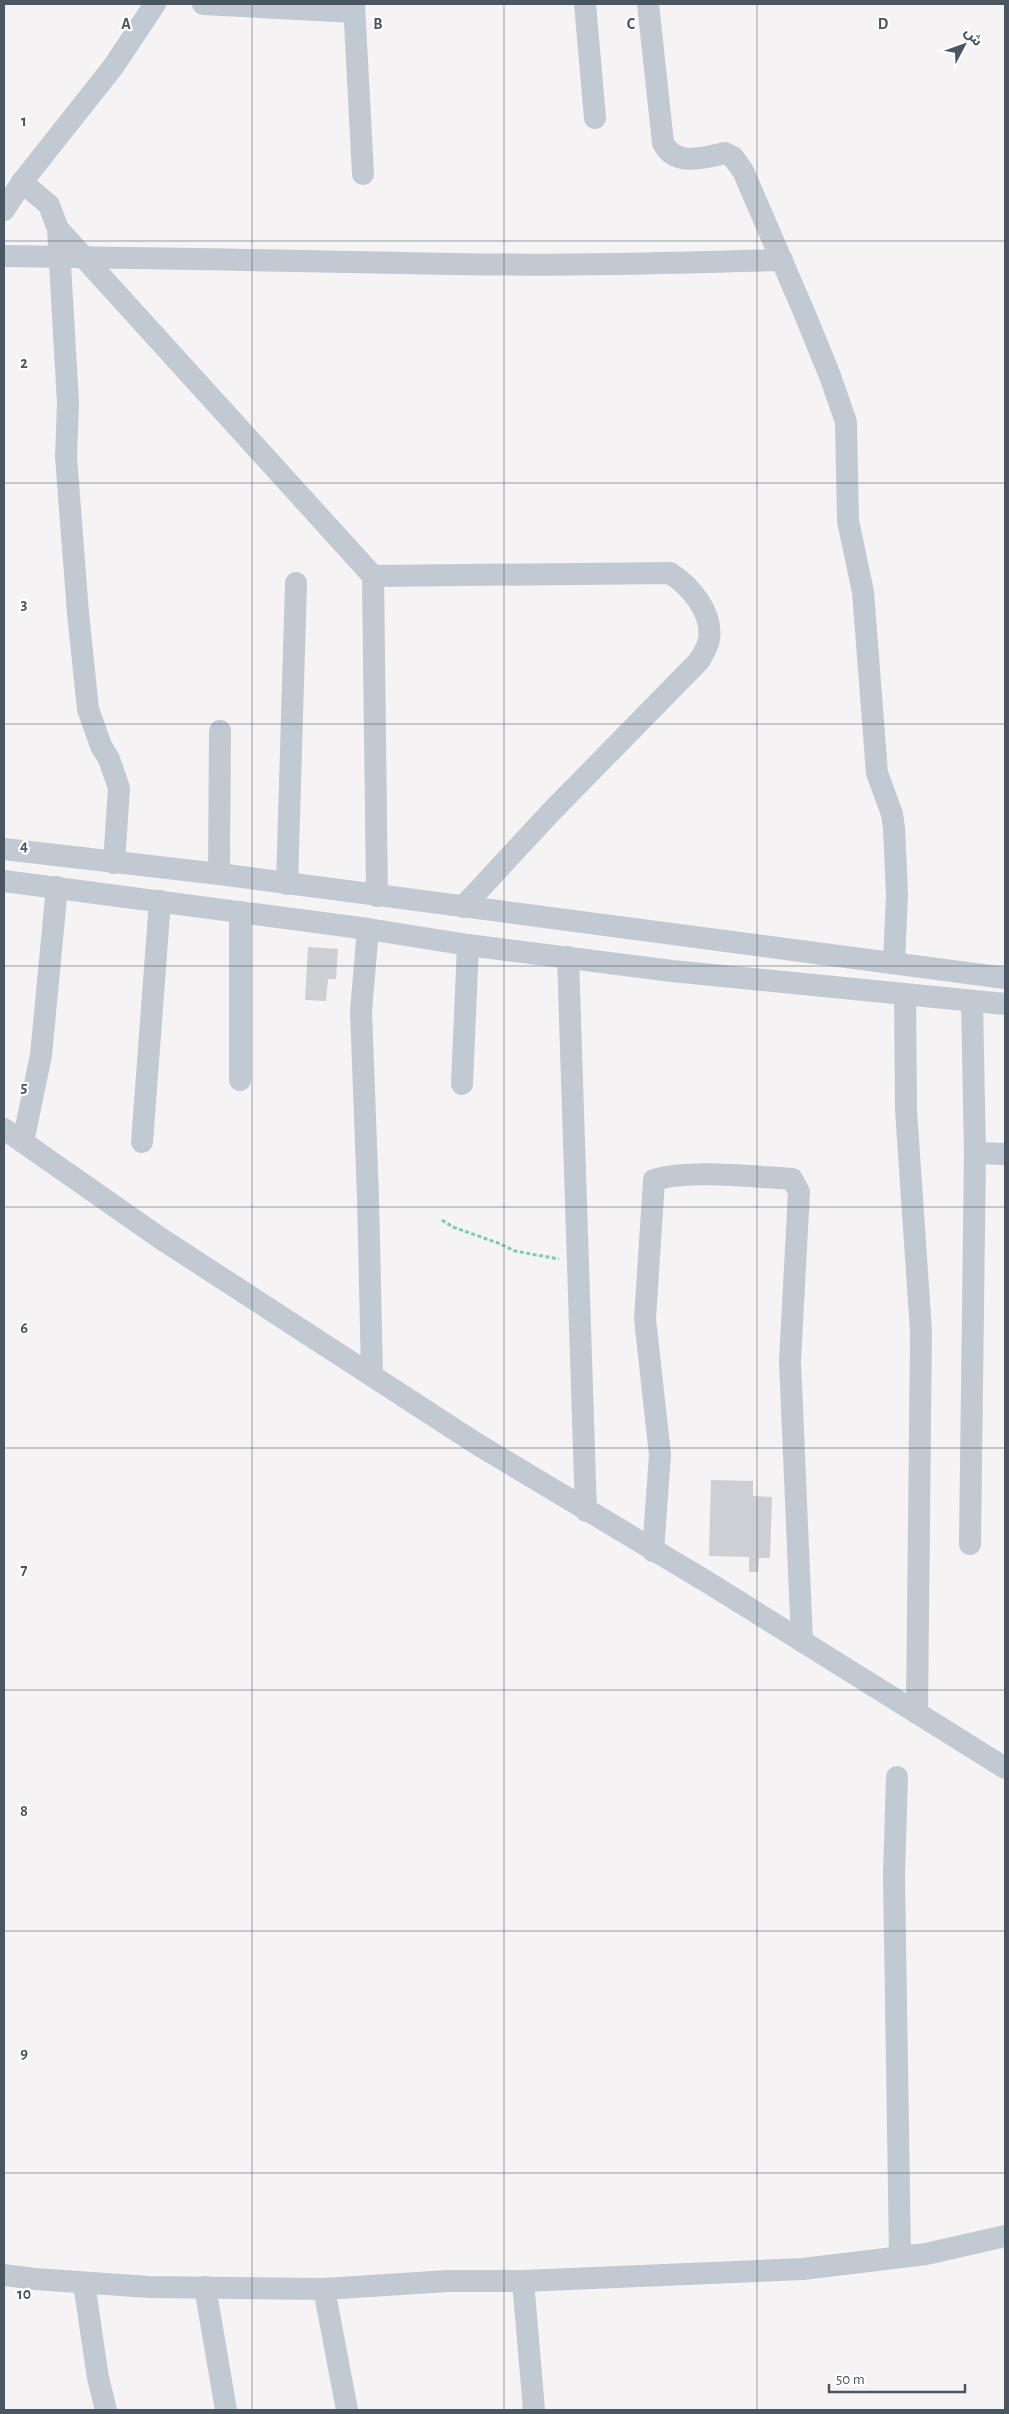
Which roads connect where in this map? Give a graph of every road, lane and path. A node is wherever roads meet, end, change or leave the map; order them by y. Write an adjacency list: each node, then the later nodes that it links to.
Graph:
1 (155, 4): 8 (street)
2 (203, 4): 5 (street)
3 (585, 4): 6 (street)
4 (648, 4): 14 (street)
5 (354, 8): 7 (street)
6 (595, 118)
7 (363, 174)
8 (22, 182): 9 (street); 10 (street)
9 (4, 210)
10 (58, 229): 12 (street); 13 (street)
11 (4, 256): 12 (street)
12 (60, 256): 13 (street); 19 (street)
13 (83, 257): 14 (street); 15 (street)
14 (782, 260): 32 (street)
15 (373, 576): 24 (street); 26 (street)
16 (296, 582): 22 (street)
17 (220, 731): 20 (street)
18 (4, 849): 19 (street)
19 (114, 863): 20 (street)
20 (219, 874): 22 (street)
21 (4, 881): 23 (street)
22 (287, 884): 24 (street)
23 (57, 887): 25 (street); 41 (street)
24 (377, 896): 26 (street)
25 (160, 901): 27 (street); 42 (street)
26 (463, 907): 30 (street)
27 (240, 912): 28 (street); 38 (street)
28 (368, 929): 29 (street); 47 (street)
29 (468, 945): 31 (street); 39 (street)
30 (761, 946): 32 (street); 34 (street)
31 (568, 957): 34 (street); 46 (street)
32 (894, 963): 33 (street)
33 (1005, 978)
34 (758, 980): 35 (street)
35 (905, 994): 36 (street); 52 (street)
36 (972, 1001): 37 (street); 43 (street)
37 (1005, 1004)
38 (240, 1080)
39 (462, 1084)
40 (4, 1129): 41 (street)
41 (24, 1142): 47 (street)
42 (142, 1142)
43 (975, 1153): 44 (street); 49 (street)
44 (1005, 1154)
45 (442, 1220): 46 (path)
46 (578, 1262): 48 (street)
47 (372, 1374): 48 (street)
48 (586, 1511): 50 (street)
49 (970, 1544)
50 (653, 1552): 51 (street); 51 (street)
51 (802, 1641): 52 (street)
52 (916, 1713): 53 (street)
53 (1005, 1768)
54 (896, 1777): 56 (street)
55 (1005, 2236): 56 (street)
56 (900, 2257): 58 (street)
57 (4, 2275): 59 (street)
58 (524, 2280): 61 (street); 65 (street)
59 (84, 2283): 60 (street); 62 (street)
60 (205, 2287): 61 (street); 63 (street)
61 (324, 2289): 64 (street)
62 (106, 2410)
63 (226, 2410)
64 (347, 2410)
65 (534, 2410)

